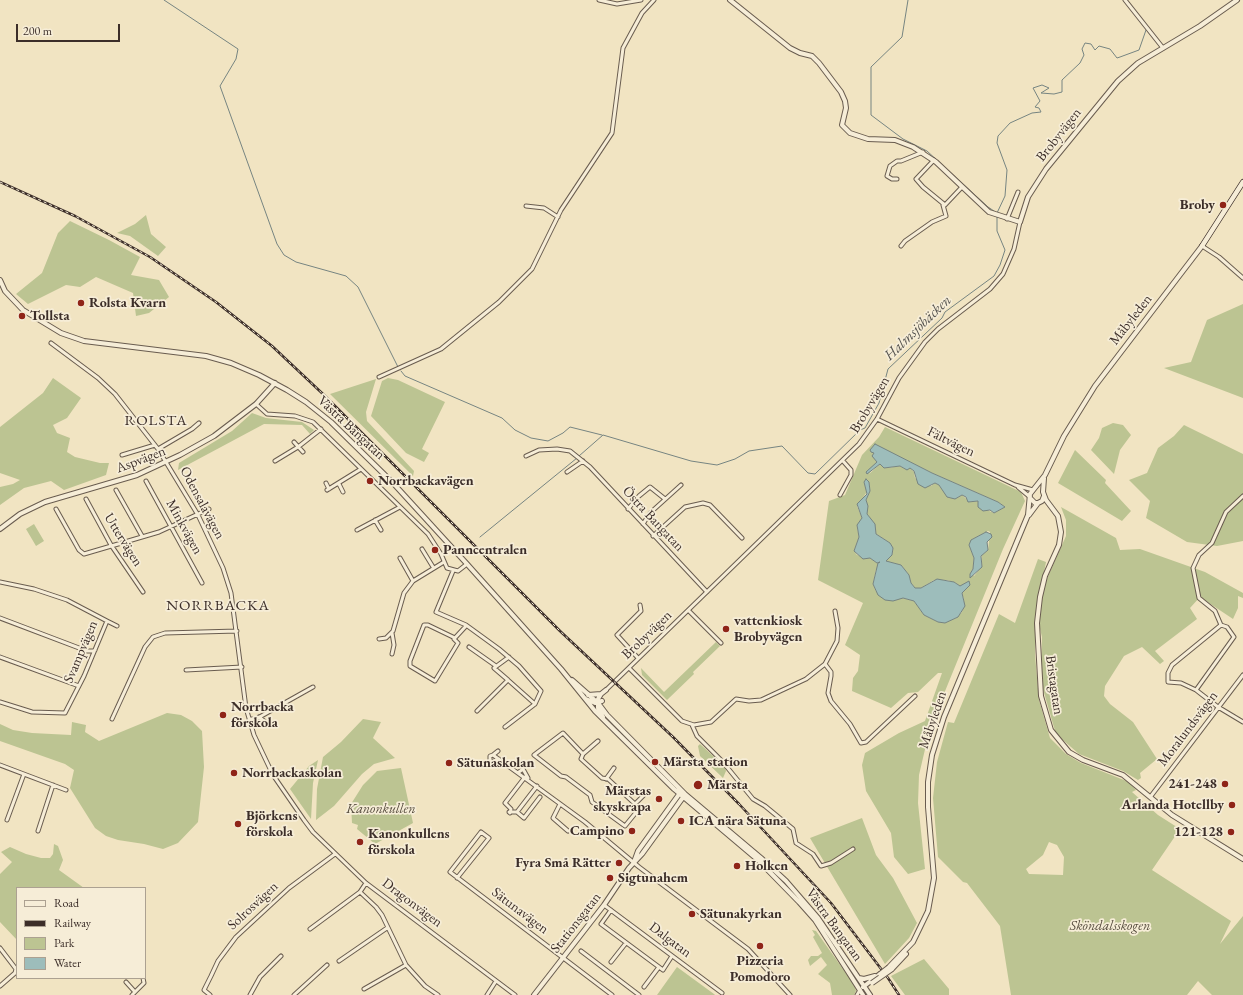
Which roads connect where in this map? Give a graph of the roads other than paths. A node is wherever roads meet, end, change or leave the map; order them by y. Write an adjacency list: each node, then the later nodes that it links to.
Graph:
1 (599, 0): 2 (street)
2 (641, 0)
3 (654, 0): 16 (street)
4 (730, 0): 8 (street)
5 (1124, 0): 7 (street)
6 (1237, 0): 7 (street, Brobyvägen)
7 (1163, 48): 18 (street, Brobyvägen)
8 (922, 152): 9 (street); 10 (street)
9 (934, 160): 12 (street); 14 (street)
10 (897, 179)
11 (1243, 182): 20 (main road, Måbyleden)
12 (962, 187): 14 (street); 17 (street)
13 (1018, 192): 17 (street)
14 (942, 205): 19 (street)
15 (526, 206): 16 (street)
16 (558, 217): 26 (street)
17 (1007, 219): 18 (street)
18 (1020, 222): 29 (street, Brobyvägen)
19 (901, 246)
20 (1202, 246): 21 (street); 45 (street, Måbyleden)
21 (1243, 278)
22 (0, 280): 23 (street, Västra Bangatan)
23 (5, 291): 24 (street); 27 (street, Västra Bangatan)
24 (0, 293)
25 (51, 343): 33 (street, Odensalavägen)
26 (379, 377)
27 (275, 384): 28 (street, Aspvägen); 83 (street, Västra Bangatan)
28 (256, 404): 31 (street); 42 (street, Aspvägen)
29 (878, 419): 41 (street, Brobyvägen); 50 (street, Fältvägen)
30 (199, 423): 35 (street)
31 (321, 429): 34 (street); 43 (street)
32 (294, 442): 34 (street)
33 (155, 445): 35 (street, Odensalavägen); 37 (street)
34 (298, 447): 36 (street); 39 (street)
35 (158, 449): 42 (street, Odensalavägen)
36 (303, 452)
37 (122, 455)
38 (526, 456): 40 (street, Östra Bangatan)
39 (275, 461)
40 (583, 461): 44 (street); 64 (street, Östra Bangatan)
41 (843, 461): 55 (street); 90 (street, Brobyvägen)
42 (167, 462): 66 (street, Odensalavägen); 73 (street, Aspvägen)
43 (361, 469): 48 (street); 61 (street)
44 (567, 472)
45 (1045, 475): 51 (street, Måbyleden); 54 (street, Måbyleden)
46 (146, 481): 72 (street, Minkvägen)
47 (326, 483): 48 (street)
48 (339, 484): 53 (street)
49 (681, 485): 59 (street)
50 (1015, 485): 51 (street, Fältvägen); 57 (street, Fältvägen)
51 (1034, 489): 54 (street); 57 (street, Måbyleden)
52 (116, 490): 76 (street)
53 (343, 492)
54 (1044, 494): 60 (street, Måbyleden); 65 (street, Bristagatan)
55 (840, 495)
56 (1243, 496): 96 (street)
57 (1030, 498): 60 (street); 67 (street, Måbyleden)
58 (86, 499): 79 (street, Uttervägen)
59 (665, 499): 64 (street); 70 (street)
60 (1039, 503): 65 (street); 67 (street, Måbyleden)
61 (400, 507): 69 (street); 82 (street)
62 (56, 509): 79 (street)
63 (209, 509): 66 (street)
64 (628, 509): 70 (street, Östra Bangatan)
65 (1053, 509): 154 (street, Bristagatan)
66 (198, 515): 72 (street); 99 (street, Odensalavägen)
67 (1028, 515): 185 (street, Måbyleden)
68 (363, 520): 71 (street)
69 (375, 520): 71 (street); 75 (street)
70 (643, 524): 77 (street, Östra Bangatan)
71 (366, 525): 74 (street)
72 (172, 527): 76 (street); 88 (street, Minkvägen)
73 (0, 529)
74 (357, 530)
75 (380, 530)
76 (142, 536): 79 (street)
77 (653, 536): 78 (street); 90 (street, Östra Bangatan)
78 (742, 538)
79 (111, 545): 89 (street, Uttervägen)
80 (422, 549): 84 (street)
81 (400, 558): 86 (street)
82 (444, 562): 84 (street); 85 (street)
83 (467, 564): 85 (street); 122 (street, Västra Bangatan)
84 (433, 568): 86 (street)
85 (453, 571): 98 (street)
86 (413, 581): 100 (street)
87 (0, 582): 95 (street, Svampvägen)
88 (202, 583)
89 (144, 592)
90 (707, 592): 92 (street, Brobyvägen)
91 (640, 605): 109 (street)
92 (689, 610): 103 (street); 109 (street, Brobyvägen)
93 (835, 611): 110 (street)
94 (0, 618): 105 (street)
95 (107, 621): 97 (street); 105 (street, Svampvägen)
96 (1221, 625): 120 (street); 120 (street)
97 (118, 626)
98 (466, 626): 101 (street); 108 (street)
99 (238, 631): 112 (street, Odensalavägen); 130 (street)
100 (392, 633): 102 (street); 106 (street)
101 (455, 638): 101 (street)
102 (378, 639)
103 (721, 643)
104 (469, 647): 111 (street)
105 (95, 650): 117 (street, Svampvägen)
106 (392, 654)
107 (0, 657): 117 (street)
108 (509, 657): 111 (street); 126 (street)
109 (638, 658): 113 (street, Brobyvägen)
110 (825, 664): 123 (street); 135 (street)
111 (496, 666): 116 (street)
112 (242, 667): 114 (street); 131 (street, Odensalavägen)
113 (629, 668): 119 (street, Brobyvägen); 135 (street)
114 (186, 670)
115 (1243, 675): 127 (street, Moralundsvägen)
116 (508, 680): 126 (street); 128 (street)
117 (79, 686): 124 (street, Svampvägen)
118 (313, 687): 129 (street)
119 (606, 690): 121 (street, Brobyvägen); 125 (street, Brobyvägen)
120 (1196, 690): 127 (street)
121 (601, 694): 122 (street); 125 (street)
122 (586, 696): 125 (street, Västra Bangatan); 132 (street, Västra Bangatan)
123 (915, 696)
124 (0, 702)
125 (600, 702): 132 (street, Västra Bangatan); 152 (street, Västra Bangatan)
126 (535, 704): 136 (street)
127 (1218, 707): 133 (street); 154 (street, Moralundsvägen)
128 (477, 711)
129 (259, 717): 131 (street); 134 (street)
130 (112, 719)
131 (249, 719): 160 (street, Odensalavägen)
132 (605, 720): 152 (street, Västra Bangatan)
133 (1243, 722)
134 (269, 725)
135 (692, 725): 163 (street)
136 (505, 727)
137 (598, 741): 140 (street)
138 (498, 751): 139 (street)
139 (493, 754): 141 (street); 141 (street)
140 (583, 754): 147 (street); 157 (street)
141 (499, 759): 144 (street)
142 (0, 765): 145 (street)
143 (614, 768): 147 (street)
144 (519, 772): 146 (street); 148 (street)
145 (24, 774): 149 (street); 159 (street)
146 (525, 777): 148 (street); 158 (street)
147 (606, 779): 157 (street)
148 (528, 780): 150 (street)
149 (53, 785): 151 (street); 162 (street)
150 (537, 786): 156 (street); 158 (street)
151 (66, 790)
152 (682, 794): 166 (street, Stationsgatan); 186 (street, Västra Bangatan); 196 (street, Västra Bangatan)
153 (642, 796): 157 (street)
154 (1151, 796): 165 (street, Bristagatan)
155 (540, 797): 158 (street)
156 (560, 804): 161 (street); 166 (street)
157 (635, 804)
158 (517, 812)
159 (7, 820)
160 (304, 820): 164 (street, Dragonvägen)
161 (568, 831)
162 (38, 832)
163 (854, 849)
164 (336, 854): 168 (street, Dragonvägen); 198 (street, Solrosvägen)
165 (1243, 859)
166 (634, 862): 170 (street, Stationsgatan); 207 (street)
167 (457, 878): 167 (street, Sätunavägen); 179 (street, Sätunavägen)
168 (366, 883): 169 (street); 188 (street, Dragonvägen)
169 (360, 892): 172 (street); 173 (street)
170 (604, 905): 171 (street, Dalgatan); 179 (street, Stationsgatan)
171 (611, 910): 174 (street); 178 (street, Dalgatan)
172 (387, 928): 180 (street); 183 (street)
173 (310, 929)
174 (626, 943): 181 (street); 184 (street)
175 (0, 948): 191 (street)
176 (581, 951): 206 (street)
177 (282, 956): 199 (street)
178 (672, 956): 184 (street); 195 (street, Dalgatan)
179 (563, 958): 204 (street, Stationsgatan); 205 (street, Sätunavägen)
180 (339, 961)
181 (611, 962)
182 (327, 965): 200 (street)
183 (406, 965): 194 (street); 201 (street)
184 (659, 967): 192 (street)
185 (891, 968): 189 (street, Måbyleden, bridge); 189 (street, Måbyleden, bridge)
186 (858, 978): 189 (street); 193 (street, Västra Bangatan)
187 (143, 979): 197 (street)
188 (496, 981): 202 (street); 203 (street, Dragonvägen)
189 (870, 981): 193 (street, Måbyleden)
190 (126, 982): 197 (street)
191 (0, 986)
192 (644, 987)
193 (865, 987): 196 (street, Måbyleden); 209 (street, Västra Bangatan)
194 (364, 989)
195 (722, 993)
196 (861, 993): 208 (street)
197 (134, 994)
198 (210, 995)
199 (250, 995)
200 (294, 995)
201 (438, 995)
202 (487, 995)
203 (515, 995)
204 (534, 995)
205 (612, 995)
206 (639, 995)
207 (790, 995)
208 (857, 995)
209 (870, 995)

